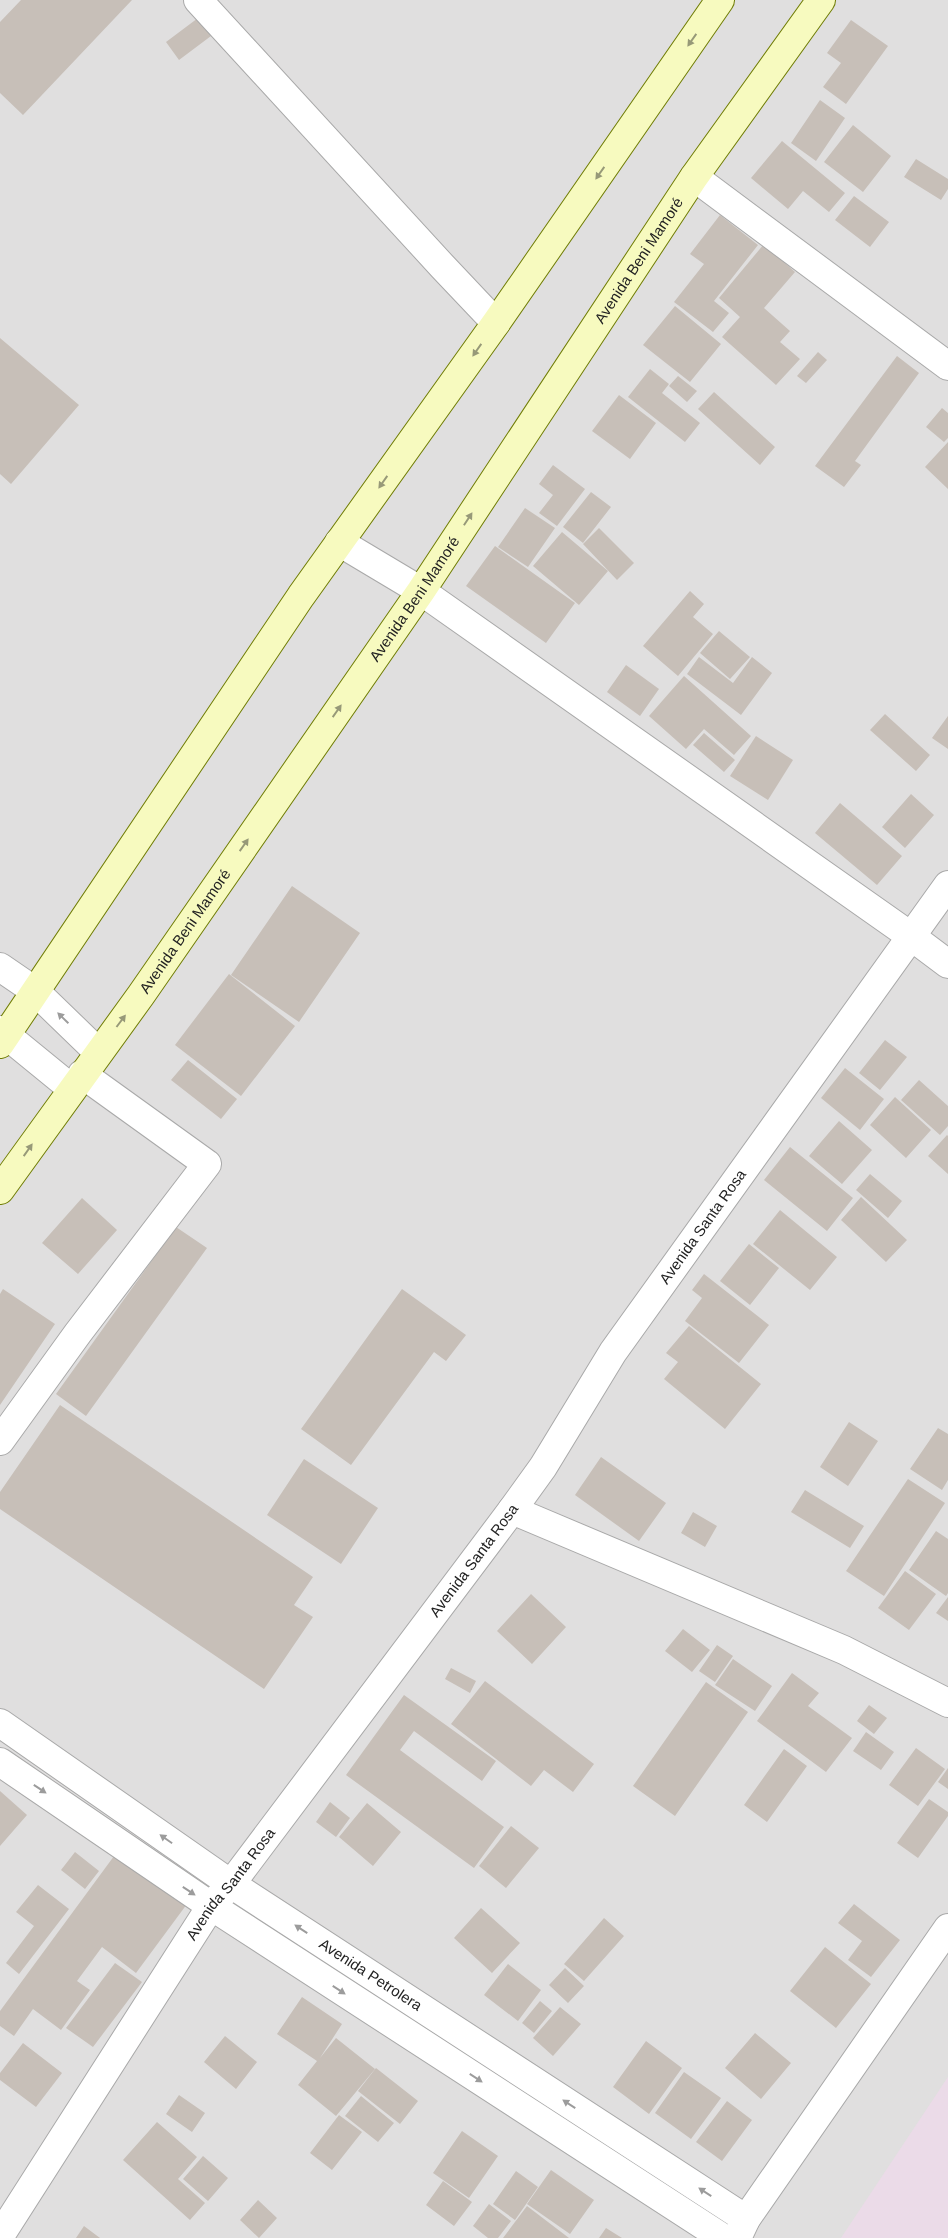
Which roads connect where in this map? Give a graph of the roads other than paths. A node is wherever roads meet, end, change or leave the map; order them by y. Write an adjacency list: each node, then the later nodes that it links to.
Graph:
1 (198, 0): 5 (street)
2 (720, 0): 5 (street, one-way to 5)
3 (821, 0): 4 (street, Avenida Beni Mamoré)
4 (694, 177): 6 (street); 8 (street, Avenida Beni Mamoré, one-way to 4)
5 (496, 323): 7 (street, one-way to 7)
6 (948, 366)
7 (339, 542): 8 (street); 13 (street)
8 (421, 590): 10 (street); 15 (street, Avenida Beni Mamoré, one-way to 8)
9 (948, 885): 10 (street, Avenida Santa Rosa)
10 (912, 936): 11 (street); 19 (street, Avenida Santa Rosa)
11 (948, 964)
12 (0, 967): 13 (street)
13 (35, 991): 14 (street); 15 (street, one-way to 13)
14 (2, 1036): 16 (street)
15 (98, 1052): 16 (street, Avenida Beni Mamoré)
16 (77, 1081): 17 (street, Avenida Beni Mamoré, one-way to 16); 18 (street)
17 (0, 1190)
18 (0, 1441)
19 (512, 1510): 20 (street); 23 (street, Avenida Santa Rosa)
20 (948, 1703)
21 (0, 1723): 23 (street, Avenida Petrolera, one-way to 21)
22 (0, 1762): 24 (street, Avenida Petrolera, one-way to 24)
23 (231, 1884): 24 (street, Avenida Santa Rosa); 26 (street, Avenida Petrolera, one-way to 23)
24 (211, 1906): 27 (street, Avenida Santa Rosa); 28 (street, Avenida Petrolera, one-way to 28)
25 (948, 1928): 26 (street)
26 (742, 2228)
27 (0, 2236)
28 (722, 2238)

